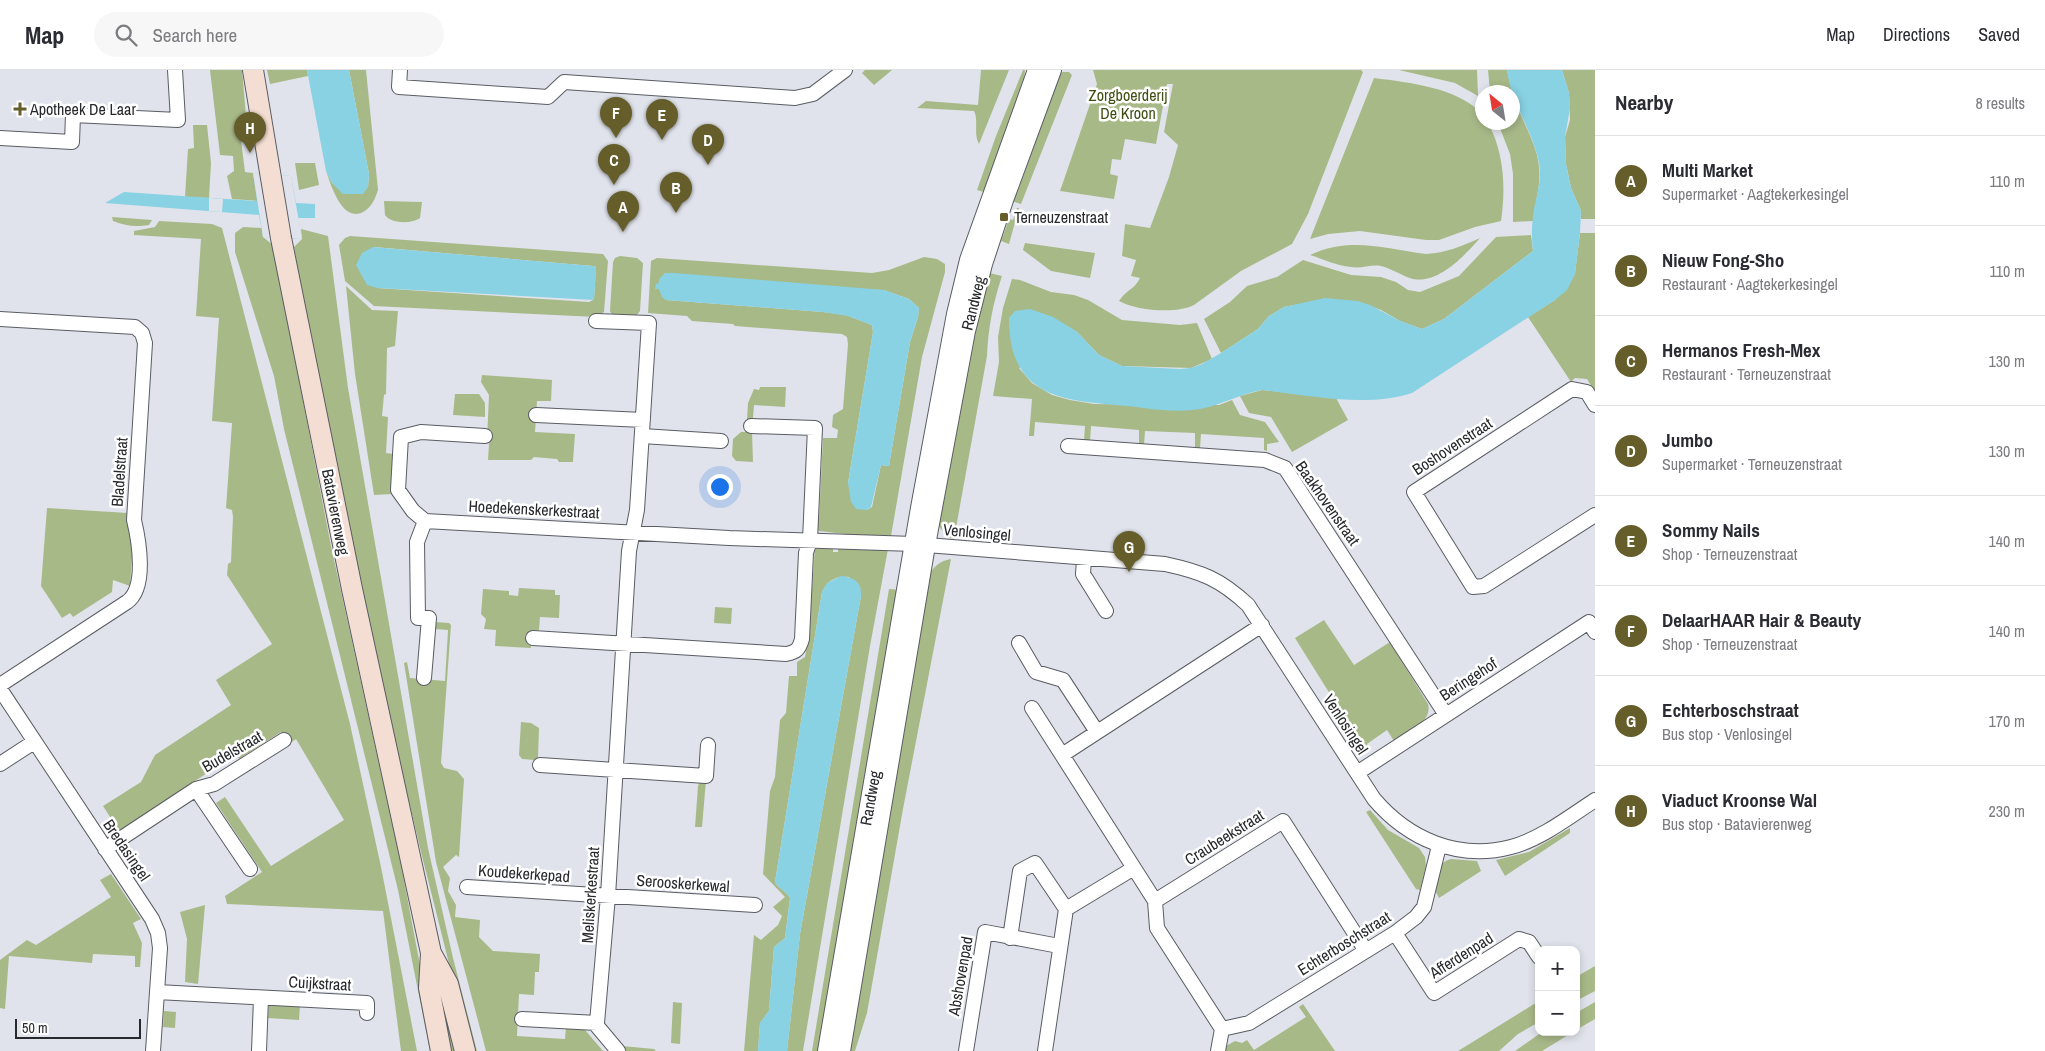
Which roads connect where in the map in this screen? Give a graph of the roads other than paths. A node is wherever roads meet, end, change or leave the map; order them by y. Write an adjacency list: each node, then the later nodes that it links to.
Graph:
1 (175, 70): 7 (street)
2 (253, 70): 60 (main road, Batavierenweg)
3 (400, 70): 4 (street)
4 (845, 70)
5 (1037, 70): 22 (street, Randweg)
6 (1052, 70): 22 (street, Randweg)
7 (0, 138)
8 (0, 319): 31 (street, Bladelstraat)
9 (596, 321): 12 (street, Meliskerkestraat)
10 (1595, 405): 18 (street, Boshovenstraat)
11 (536, 414): 12 (street)
12 (643, 420): 15 (street, Meliskerkestraat)
13 (751, 426): 21 (street)
14 (485, 436): 19 (street)
15 (642, 436): 16 (street); 20 (street, Meliskerkestraat)
16 (721, 441)
17 (1068, 446): 34 (street, Baakhovenstraat)
18 (1595, 515)
19 (425, 521): 20 (street, Hoedekenskerkestraat); 30 (street)
20 (633, 532): 21 (street, Hoedekenskerkestraat); 29 (street, Meliskerkestraat)
21 (810, 540): 22 (street, Hoedekenskerkestraat); 29 (street)
22 (920, 545): 23 (street, Venlosingel); 72 (street, Randweg); 73 (street, Randweg)
23 (1084, 559): 24 (street); 25 (street, Venlosingel)
24 (1106, 611)
25 (1262, 625): 35 (street); 43 (street, Venlosingel)
26 (1595, 632): 34 (street, Beringehof)
27 (533, 638): 29 (street)
28 (1019, 643): 35 (street)
29 (624, 644): 42 (street, Meliskerkestraat)
30 (424, 678)
31 (0, 685)
32 (0, 689): 37 (street, Bredasingel)
33 (1032, 708): 39 (street)
34 (1446, 715): 43 (street, Beringehof)
35 (1097, 732): 39 (street)
36 (284, 740): 44 (street, Budelstraat)
37 (34, 742): 40 (street); 47 (street, Bredasingel)
38 (708, 745): 42 (street)
39 (1062, 755): 48 (street)
40 (0, 764)
41 (540, 765): 42 (street)
42 (616, 770): 51 (street, Meliskerkestraat)
43 (1357, 773): 46 (street, Venlosingel)
44 (196, 789): 47 (street, Budelstraat); 49 (street, Budelstraat)
45 (1595, 800): 46 (street, Venlosingel)
46 (1439, 846): 55 (street, Echterboschstraat)
47 (105, 848): 61 (street, Bredasingel)
48 (1134, 868): 52 (street); 54 (street)
49 (250, 869)
50 (467, 887): 51 (street, Koudekerkepad)
51 (608, 896): 53 (street, Serooskerkewal); 65 (street, Meliskerkestraat)
52 (1155, 901): 58 (street, Craubeekstraat); 66 (street)
53 (755, 905)
54 (1066, 910): 56 (street); 57 (street)
55 (1395, 932): 58 (street, Echterboschstraat); 59 (street, Afferdenpad)
56 (1010, 938): 57 (street, Abshovenpad); 74 (street, Abshovenpad)
57 (1059, 946): 75 (street)
58 (1366, 951): 66 (street, Echterboschstraat)
59 (1535, 951)
60 (432, 952): 69 (main road, Batavierenweg); 70 (main road, Batavierenweg)
61 (157, 992): 62 (street, Cuijkstraat); 67 (street, Bredasingel)
62 (261, 998): 63 (street, Cuijkstraat); 68 (street)
63 (367, 1013)
64 (522, 1019): 65 (street)
65 (597, 1023): 71 (street)
66 (1222, 1029): 76 (street)
67 (153, 1051)
68 (259, 1051)
69 (441, 1051)
70 (465, 1051)
71 (618, 1051)
72 (827, 1051)
73 (841, 1051)
74 (966, 1051)
75 (1045, 1051)
76 (1218, 1051)

